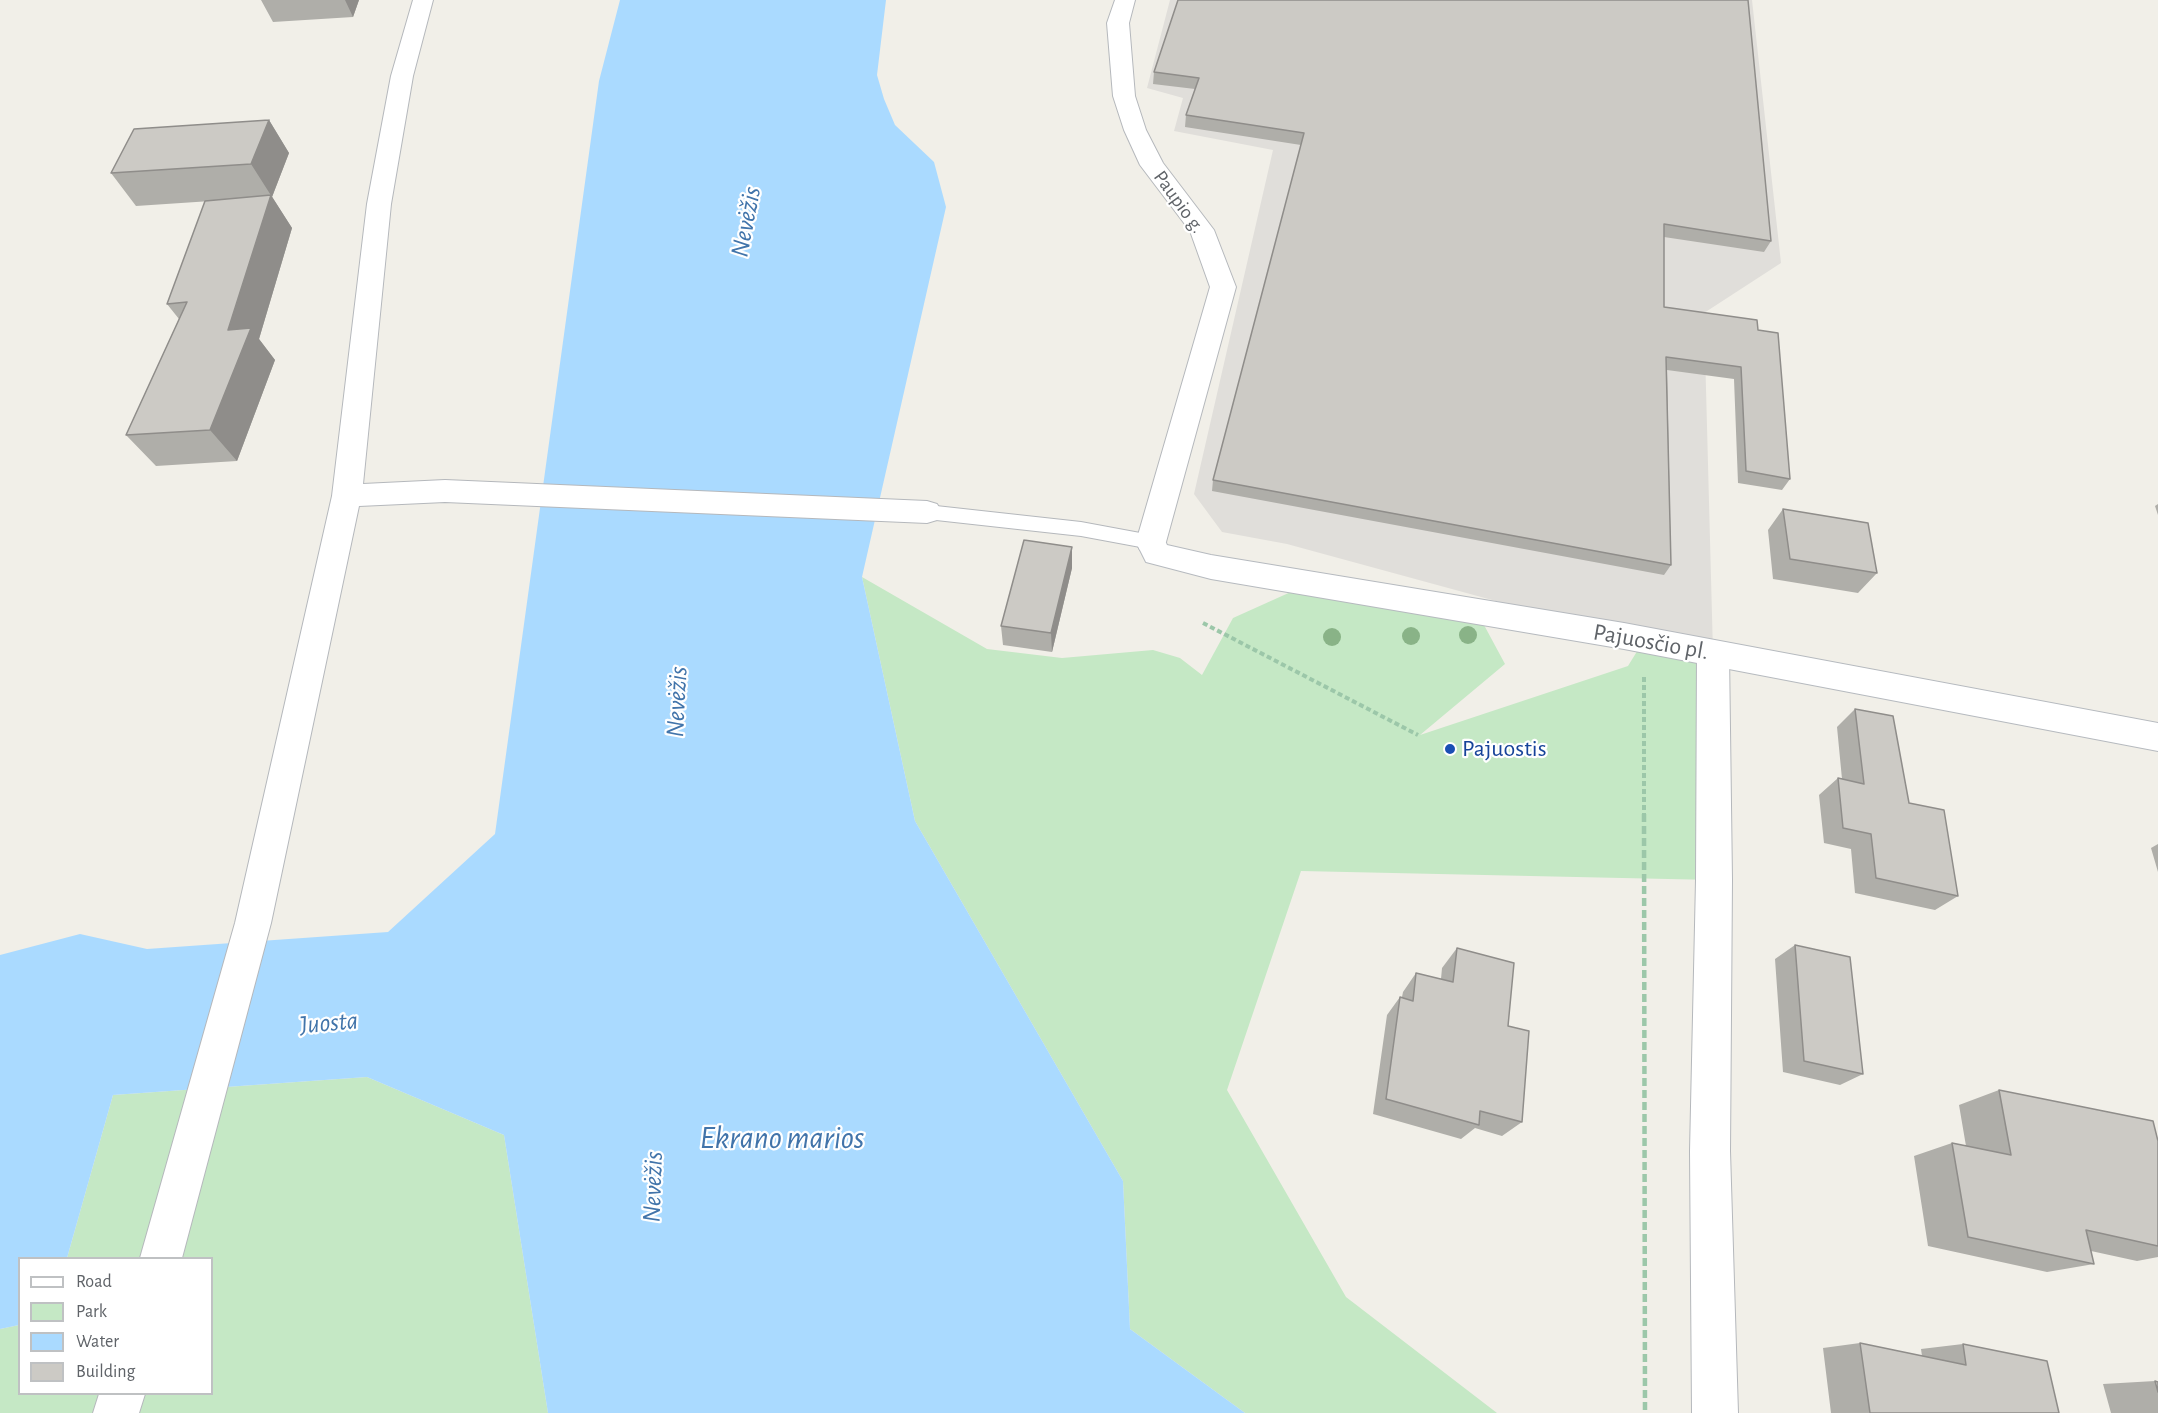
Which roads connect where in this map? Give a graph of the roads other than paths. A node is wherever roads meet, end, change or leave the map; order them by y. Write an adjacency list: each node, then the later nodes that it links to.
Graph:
1 (423, 0): 3 (street)
2 (1125, 0): 5 (street, Paupio g.)
3 (346, 496): 4 (street); 8 (street)
4 (927, 512): 5 (lane)
5 (1150, 542): 6 (street, Pajuosčio pl.)
6 (1713, 653): 7 (street, Pajuosčio pl.); 11 (street)
7 (2158, 737)
8 (161, 1257)
9 (122, 1395): 10 (street)
10 (117, 1413)
11 (1715, 1413)

